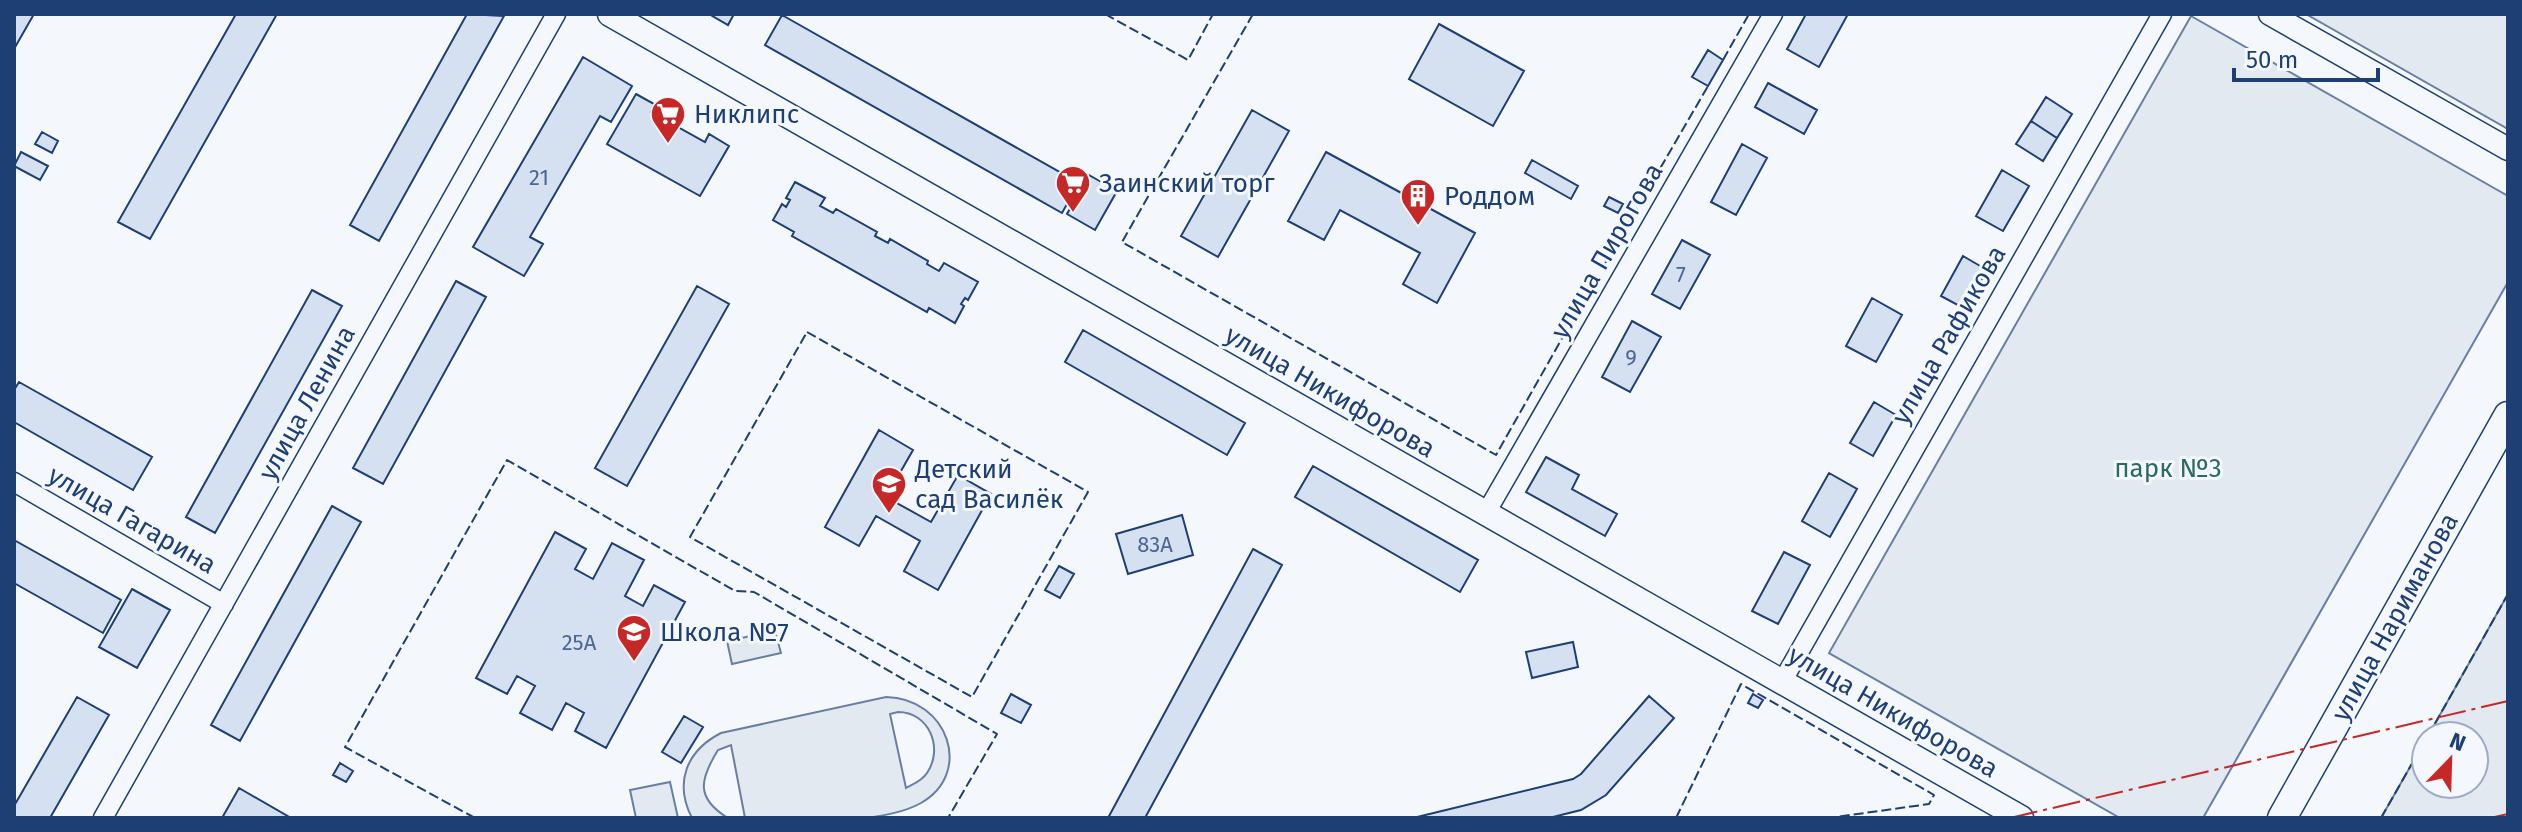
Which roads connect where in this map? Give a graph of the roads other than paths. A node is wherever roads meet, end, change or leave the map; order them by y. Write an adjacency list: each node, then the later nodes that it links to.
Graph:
1 (556, 14): 10 (street, улица Ленина)
2 (610, 14): 9 (main road, улица Никифорова)
3 (1773, 14): 9 (street, улица Пирогова)
4 (2162, 14): 11 (street, улица Рафикова)
5 (2270, 14): 6 (street)
6 (2508, 149)
7 (2508, 416): 14 (main road, улица Нариманова)
8 (14, 482): 10 (street, улица Гагарина)
9 (1486, 513): 11 (main road, улица Никифорова)
10 (224, 604): 12 (street, улица Ленина)
11 (1782, 682): 13 (main road, улица Никифорова)
12 (103, 818)
13 (2021, 818)
14 (2282, 818)

